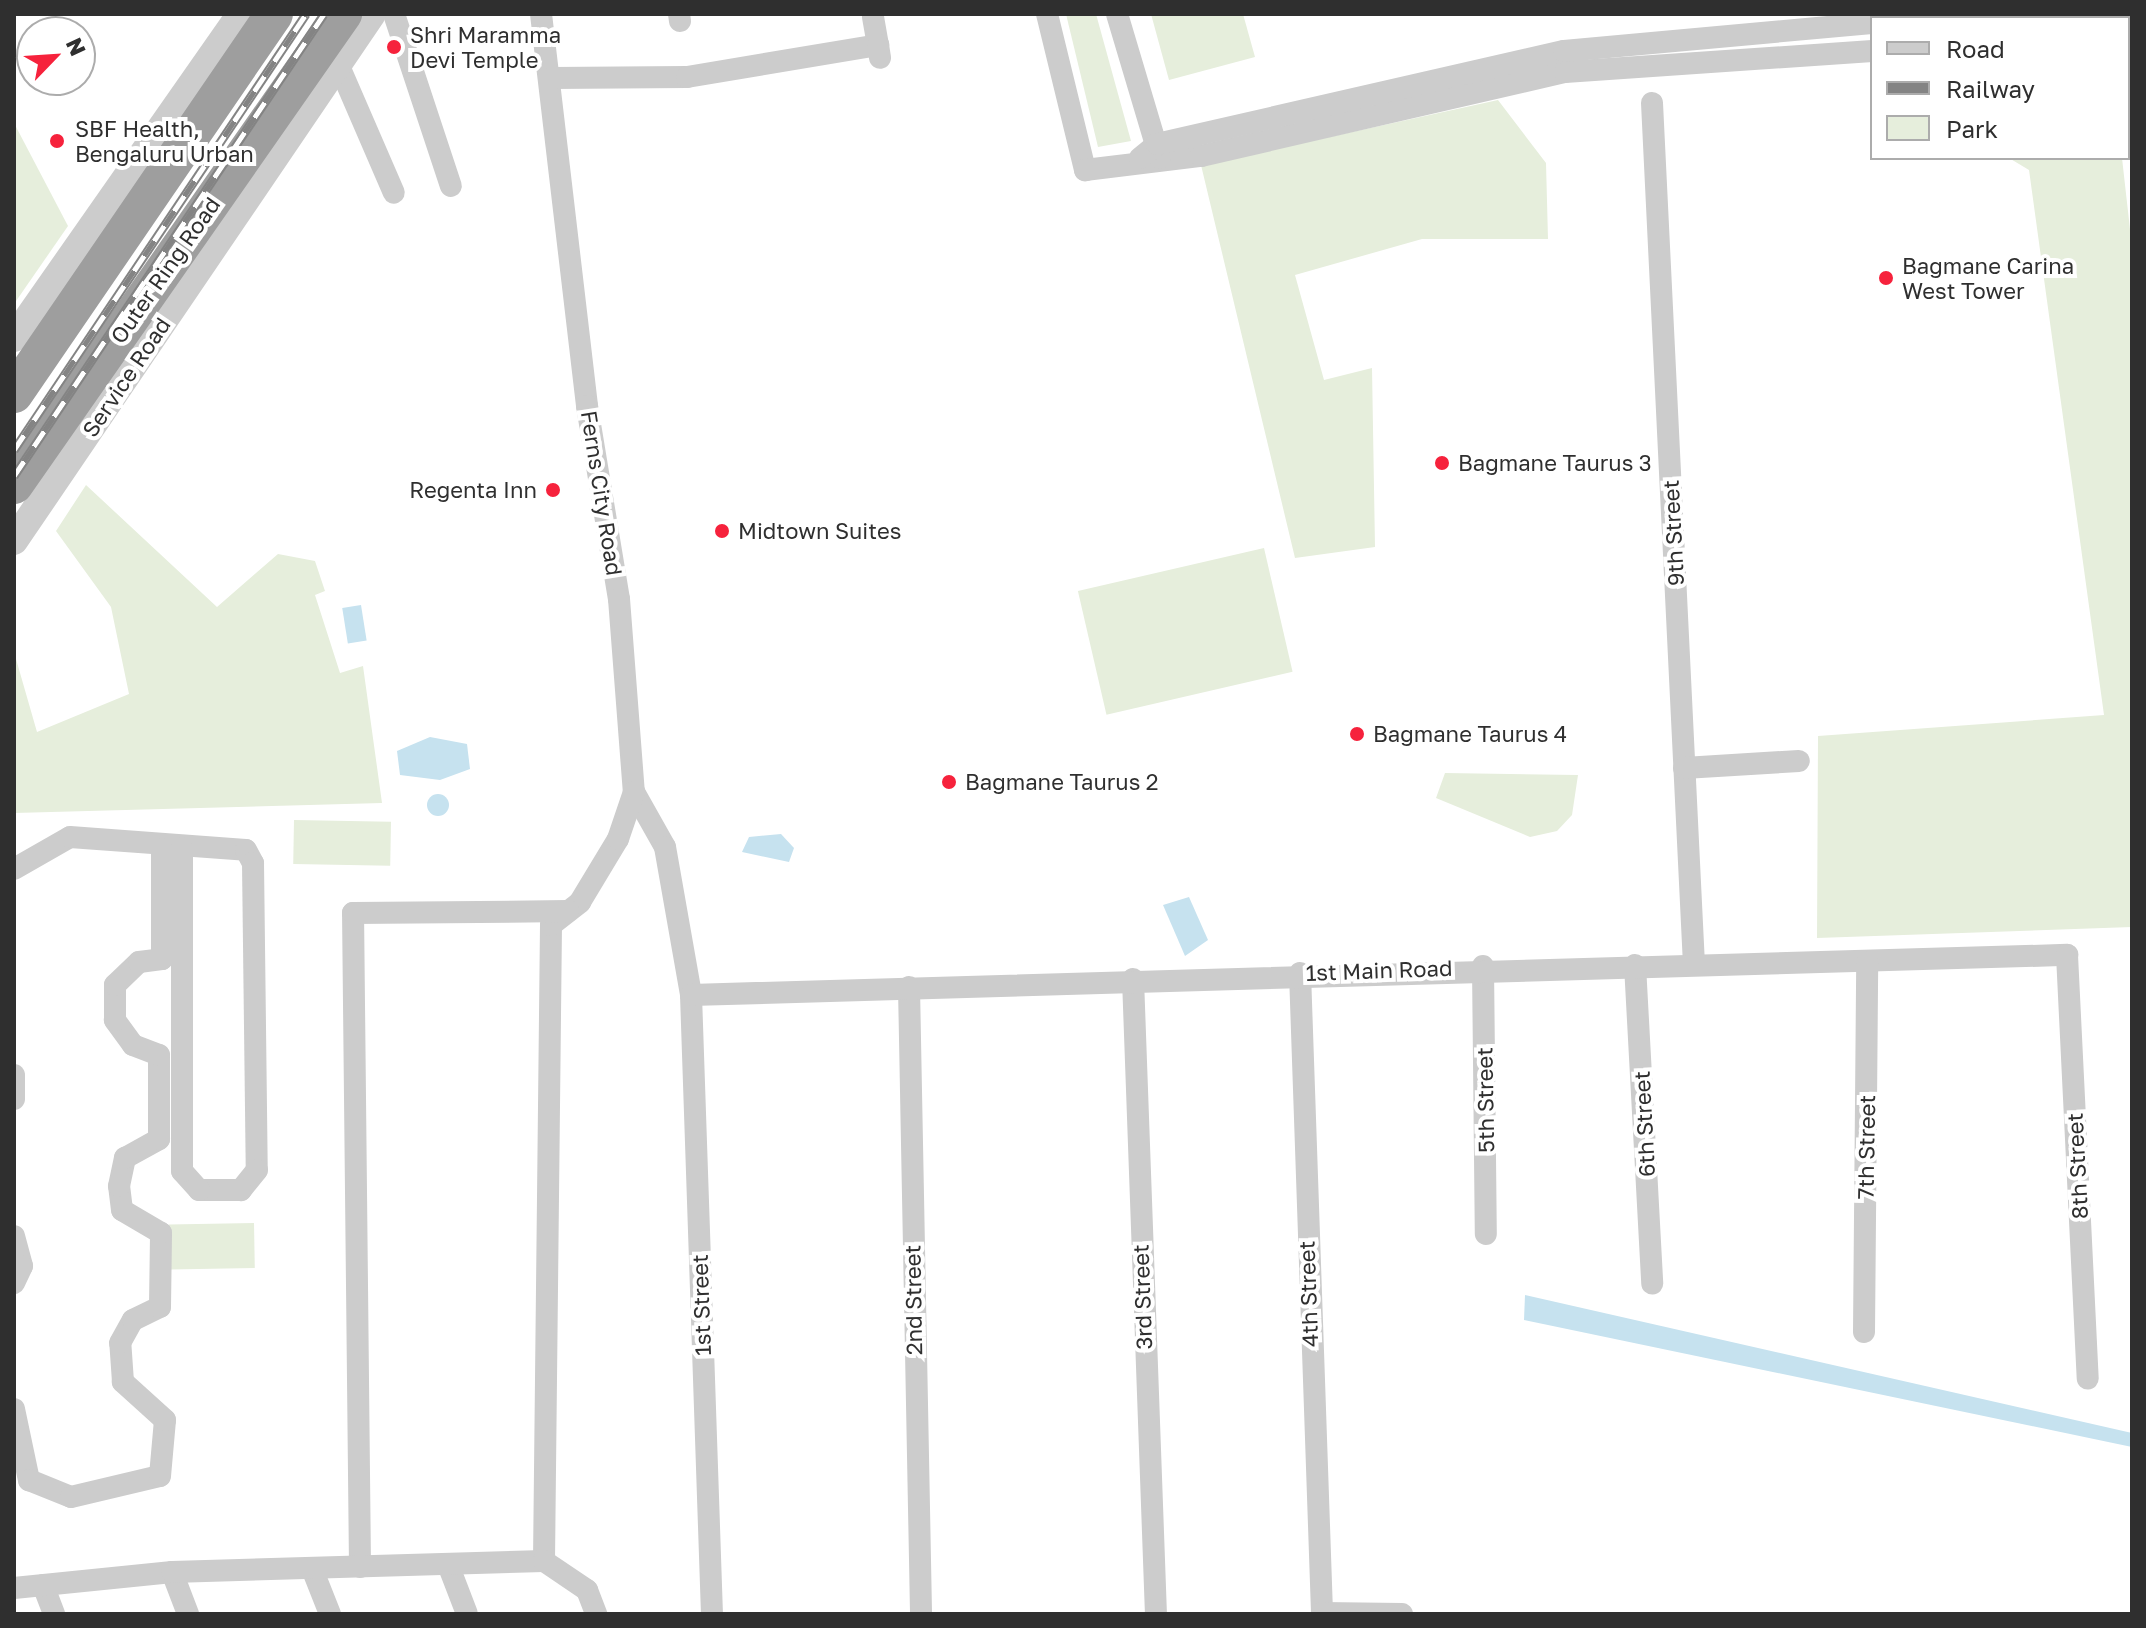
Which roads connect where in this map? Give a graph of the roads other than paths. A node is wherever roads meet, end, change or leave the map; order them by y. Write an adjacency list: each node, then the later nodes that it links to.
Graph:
1 (241, 14): 18 (street)
2 (274, 14): 19 (highway)
3 (343, 14): 20 (highway, Outer Ring Road)
4 (372, 14): 12 (street, Service Road)
5 (394, 14): 16 (street)
6 (541, 14): 13 (street, Ferns City Road)
7 (1047, 14): 15 (street)
8 (1117, 14): 15 (street)
9 (873, 17): 13 (street)
10 (1870, 23): 15 (street)
11 (1870, 51): 15 (street)
12 (339, 66): 17 (street); 21 (street, Service Road)
13 (552, 78): 24 (street, Ferns City Road)
14 (1652, 103): 23 (street, 9th Street)
15 (1153, 155)
16 (451, 186)
17 (394, 193)
18 (14, 338)
19 (14, 394)
20 (14, 485)
21 (14, 541)
22 (1799, 761): 23 (street)
23 (1684, 768): 31 (street, 9th Street)
24 (634, 792): 27 (street); 30 (street, Ferns City Road)
25 (172, 848): 26 (street); 39 (street); 39 (street); 40 (street)
26 (14, 869)
27 (568, 911): 49 (street); 50 (street)
28 (2067, 955): 29 (street, 1st Main Road); 47 (street, 8th Street)
29 (1867, 962): 31 (street, 1st Main Road); 46 (street, 7th Street)
30 (685, 964): 37 (street, 1st Street)
31 (1694, 964): 32 (street, 1st Main Road)
32 (1635, 965): 33 (street, 1st Main Road); 45 (street, 6th Street)
33 (1483, 966): 34 (street, 1st Main Road); 42 (street, 5th Street)
34 (1300, 973): 35 (street, 1st Main Road); 56 (street, 4th Street)
35 (1133, 979): 36 (street, 1st Main Road); 64 (street, 3rd Street)
36 (909, 987): 37 (street, 1st Main Road); 63 (street, 2nd Street)
37 (691, 995): 62 (street, 1st Street)
38 (14, 1075): 41 (street)
39 (182, 1096): 40 (street)
40 (159, 1098): 48 (street)
41 (14, 1099)
42 (1486, 1234)
43 (14, 1236): 44 (street)
44 (14, 1283)
45 (1652, 1284)
46 (1864, 1332)
47 (2088, 1378)
48 (14, 1409)
49 (544, 1561): 51 (street); 61 (street)
50 (360, 1567): 51 (street); 52 (street)
51 (449, 1567): 60 (street)
52 (313, 1571): 53 (street); 59 (street)
53 (172, 1572): 54 (street); 58 (street)
54 (43, 1585): 55 (street); 57 (street)
55 (14, 1588)
56 (1322, 1613): 65 (street)
57 (54, 1614)
58 (188, 1614)
59 (330, 1614)
60 (467, 1614)
61 (596, 1614)
62 (712, 1614)
63 (921, 1614)
64 (1156, 1614)
65 (1402, 1614)

